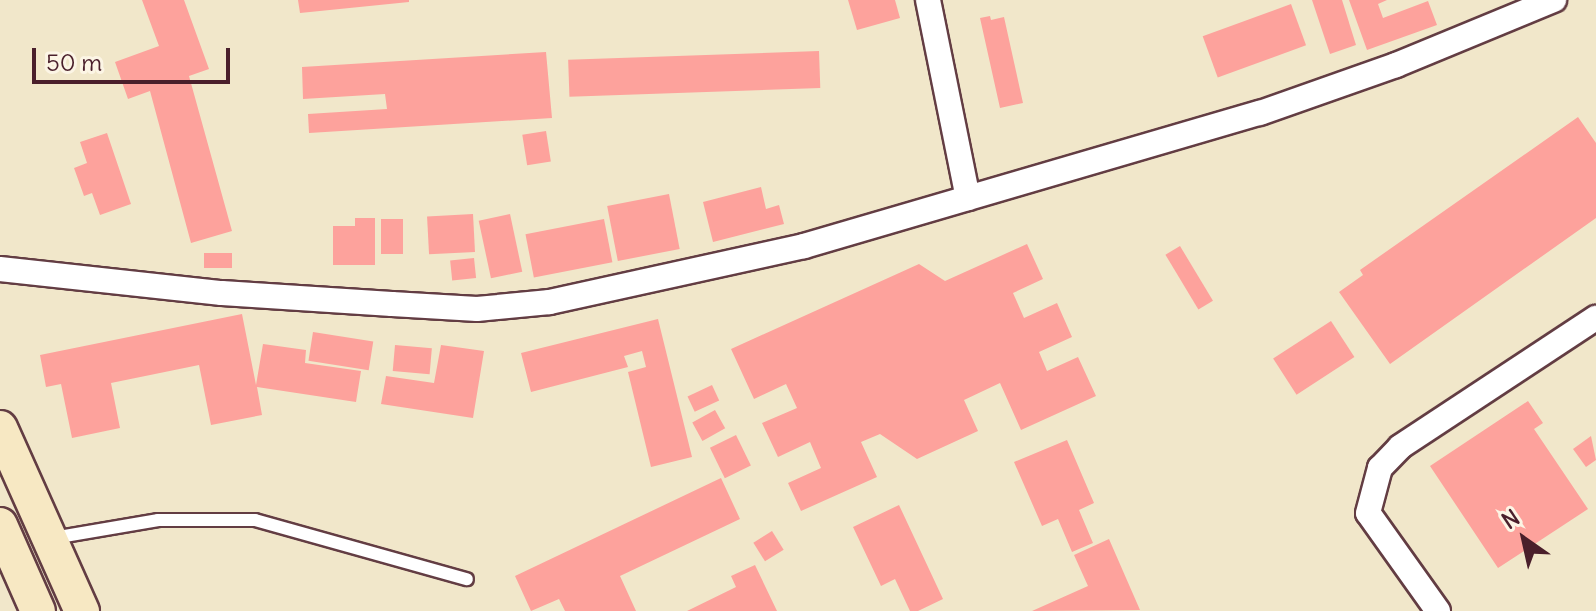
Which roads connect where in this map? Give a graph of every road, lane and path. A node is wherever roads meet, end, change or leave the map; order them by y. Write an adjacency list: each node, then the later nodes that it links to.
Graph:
1 (928, 0): 3 (street)
2 (1554, 0): 3 (street)
3 (968, 198): 4 (street)
4 (0, 269)
5 (1596, 318): 12 (street)
6 (0, 428): 8 (main road)
7 (0, 525): 10 (main road)
8 (49, 539): 9 (lane); 11 (main road)
9 (467, 579)
10 (38, 611)
11 (82, 611)
12 (1438, 611)

